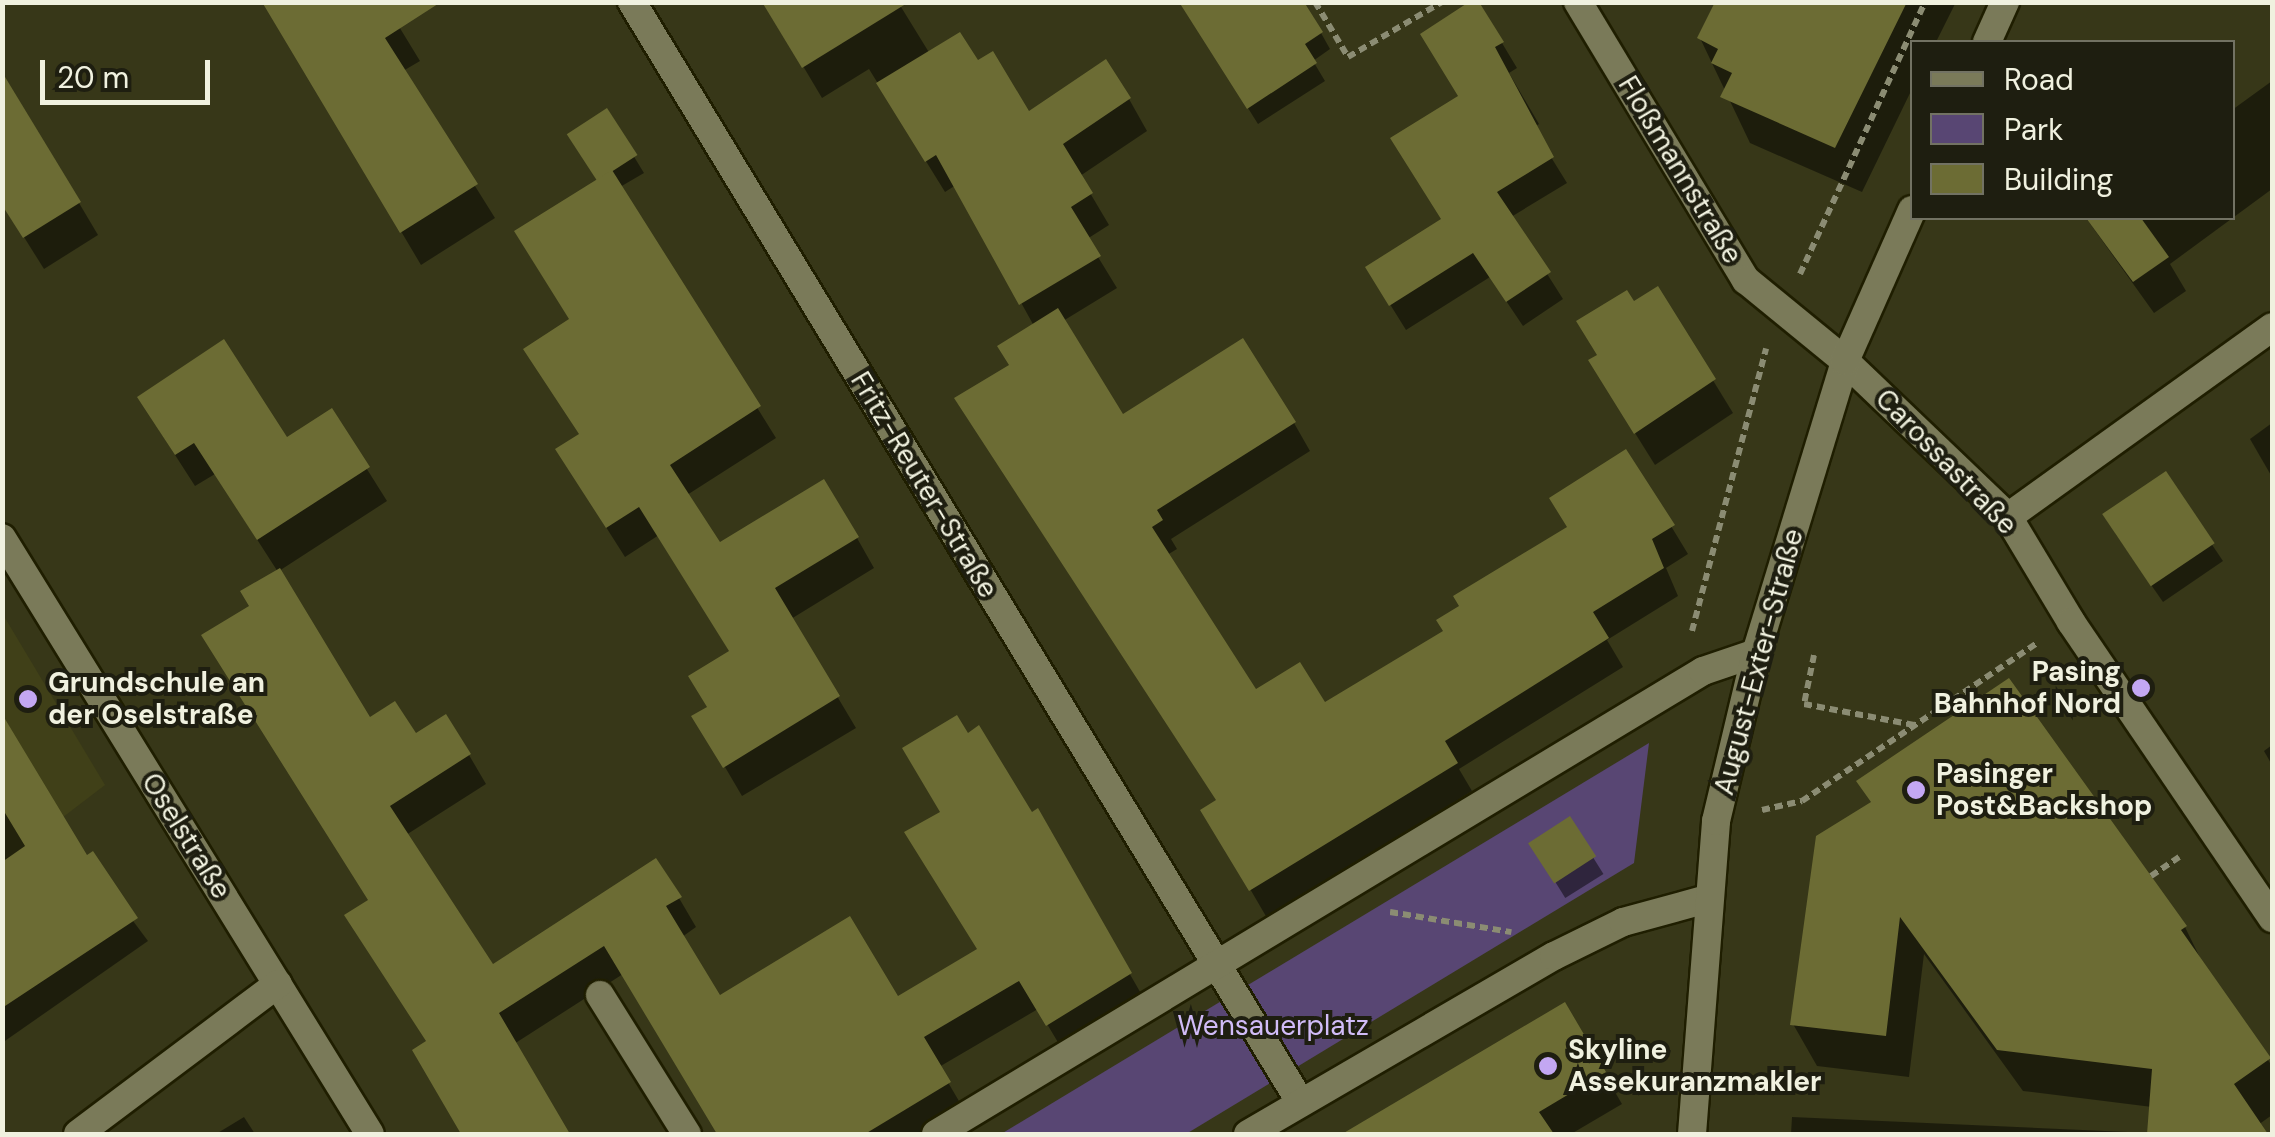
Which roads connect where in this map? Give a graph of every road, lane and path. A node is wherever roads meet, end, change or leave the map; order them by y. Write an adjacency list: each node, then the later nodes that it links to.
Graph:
1 (632, 2): 23 (street, Fritz-Reuter-Straße)
2 (1315, 2): 3 (path)
3 (1442, 2)
4 (1578, 2): 9 (street, Floßmannstraße)
5 (2005, 2): 6 (street)
6 (1988, 40)
7 (1910, 215): 9 (street, August-Exter-Straße)
8 (2272, 327): 10 (street)
9 (1845, 361): 10 (street, Carossastraße); 13 (street, August-Exter-Straße)
10 (2008, 516): 12 (street, Carossastraße)
11 (2, 538): 24 (street, Oselstraße)
12 (2070, 622): 15 (path); 21 (street, Carossastraße)
13 (1756, 653): 16 (street, August-Exter-Straße); 19 (street)
14 (1814, 654): 15 (path)
15 (1915, 725): 16 (path)
16 (1716, 821): 20 (street, August-Exter-Straße)
17 (2183, 854): 18 (path)
18 (2151, 876)
19 (1345, 889): 22 (path); 23 (street)
20 (1707, 899): 22 (street); 32 (street, August-Exter-Straße)
21 (2272, 918)
22 (1554, 956): 26 (street)
23 (1216, 967): 26 (street); 30 (street)
24 (278, 984): 27 (street); 28 (street, Oselstraße)
25 (600, 996): 29 (street)
26 (1301, 1103): 31 (street)
27 (78, 1134)
28 (370, 1134)
29 (687, 1134)
30 (936, 1134)
31 (1248, 1134)
32 (1692, 1134)

